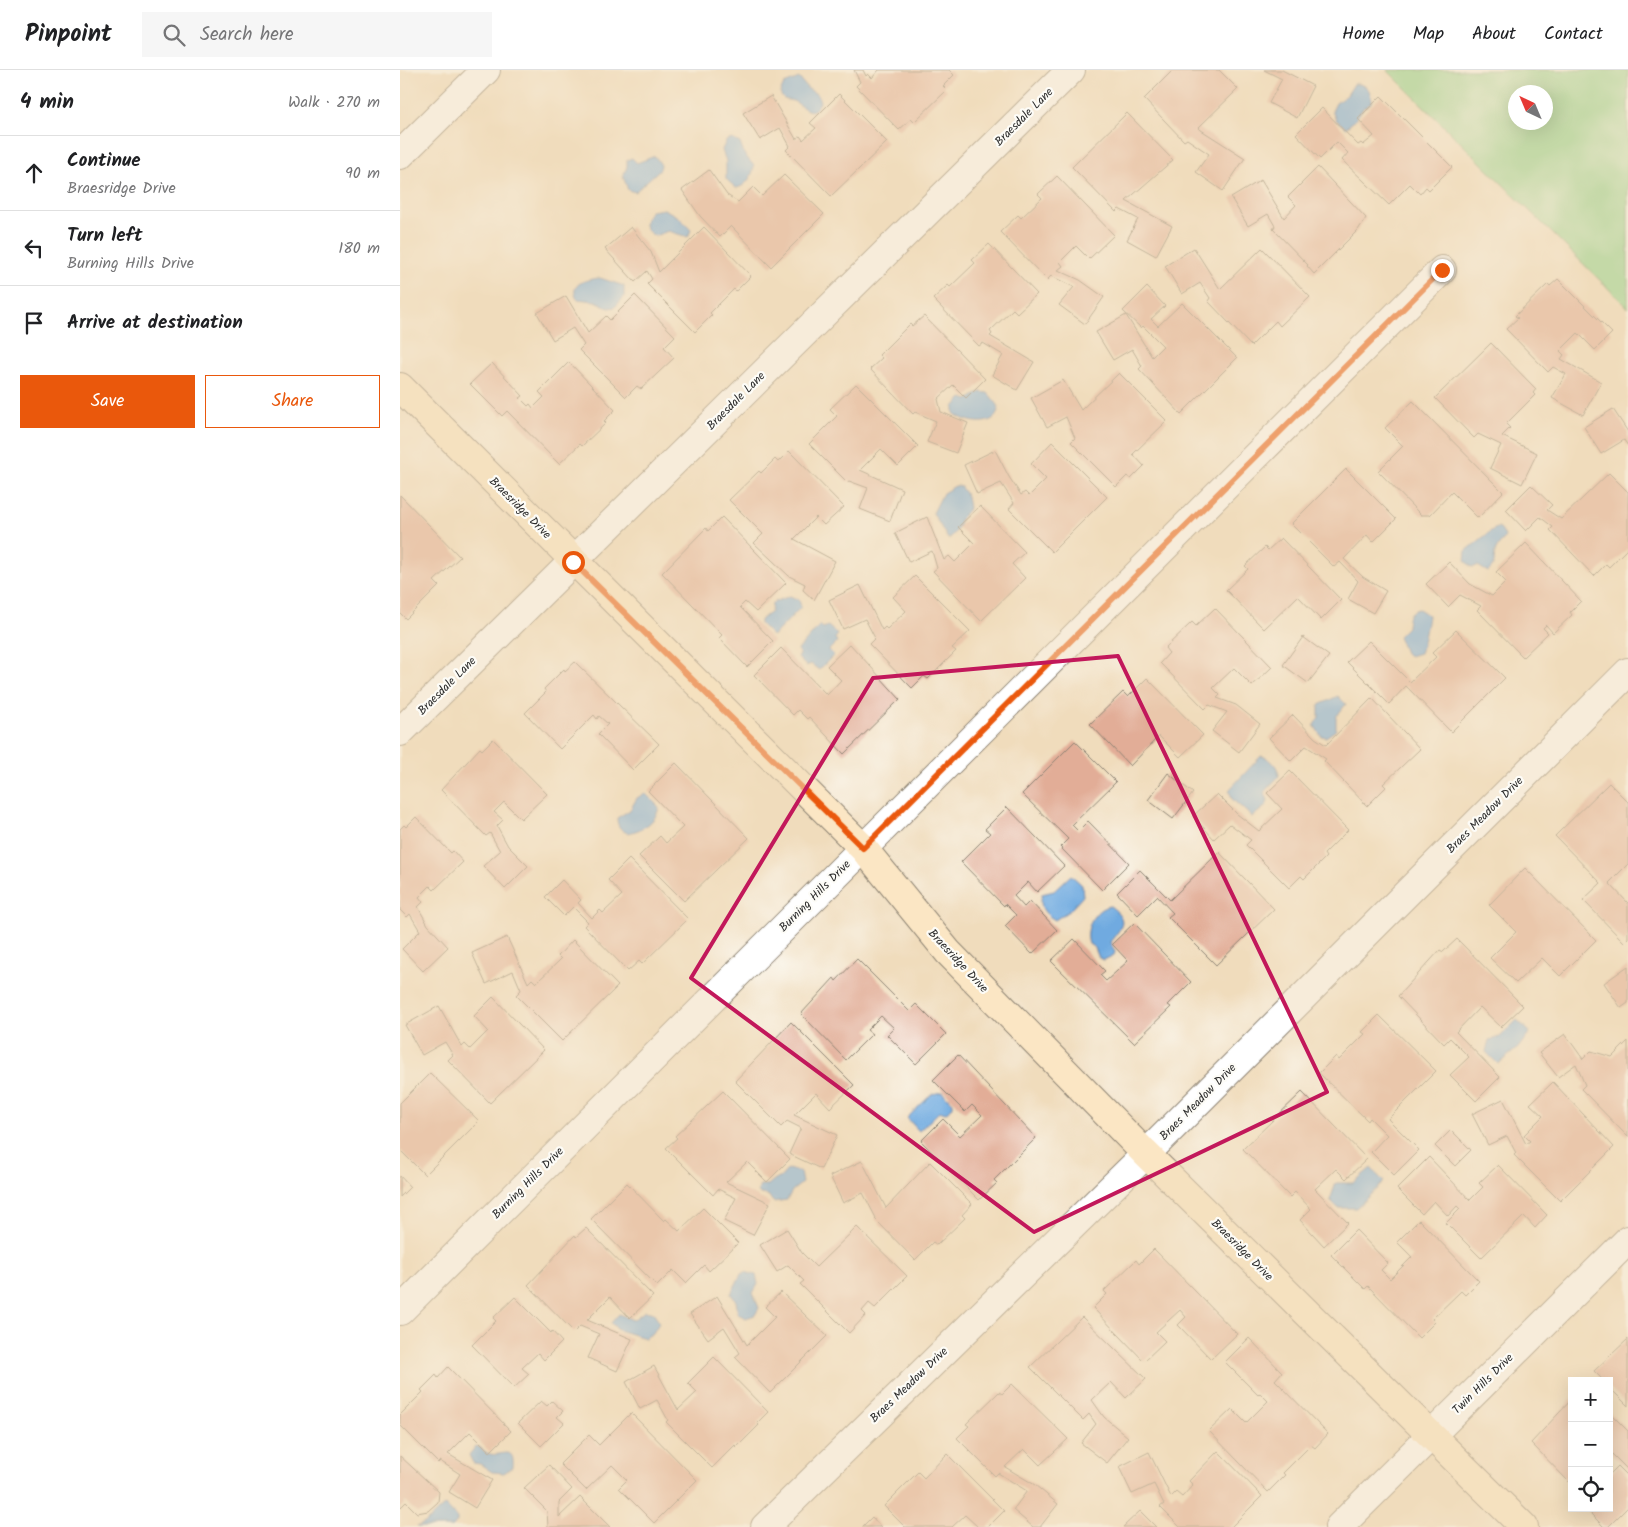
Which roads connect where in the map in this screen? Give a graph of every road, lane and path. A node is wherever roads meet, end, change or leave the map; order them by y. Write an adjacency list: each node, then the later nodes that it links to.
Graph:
1 (486, 70): 3 (street)
2 (1071, 70): 6 (street, Braesdale Lane)
3 (400, 155)
4 (1442, 270): 9 (street, Burning Hills Drive)
5 (400, 387): 6 (street, Braesridge Drive)
6 (573, 562): 8 (street, Braesdale Lane); 9 (street, Braesridge Drive)
7 (1628, 672): 10 (street, Braes Meadow Drive)
8 (400, 732)
9 (863, 848): 10 (street, Braesridge Drive); 12 (street, Burning Hills Drive)
10 (1146, 1154): 13 (street, Braesridge Drive); 14 (street, Braes Meadow Drive)
11 (1628, 1240): 13 (street, Twin Hills Drive)
12 (400, 1311)
13 (1430, 1436): 15 (street, Twin Hills Drive); 16 (street, Braesridge Drive)
14 (764, 1527)
15 (1339, 1527)
16 (1524, 1527)

